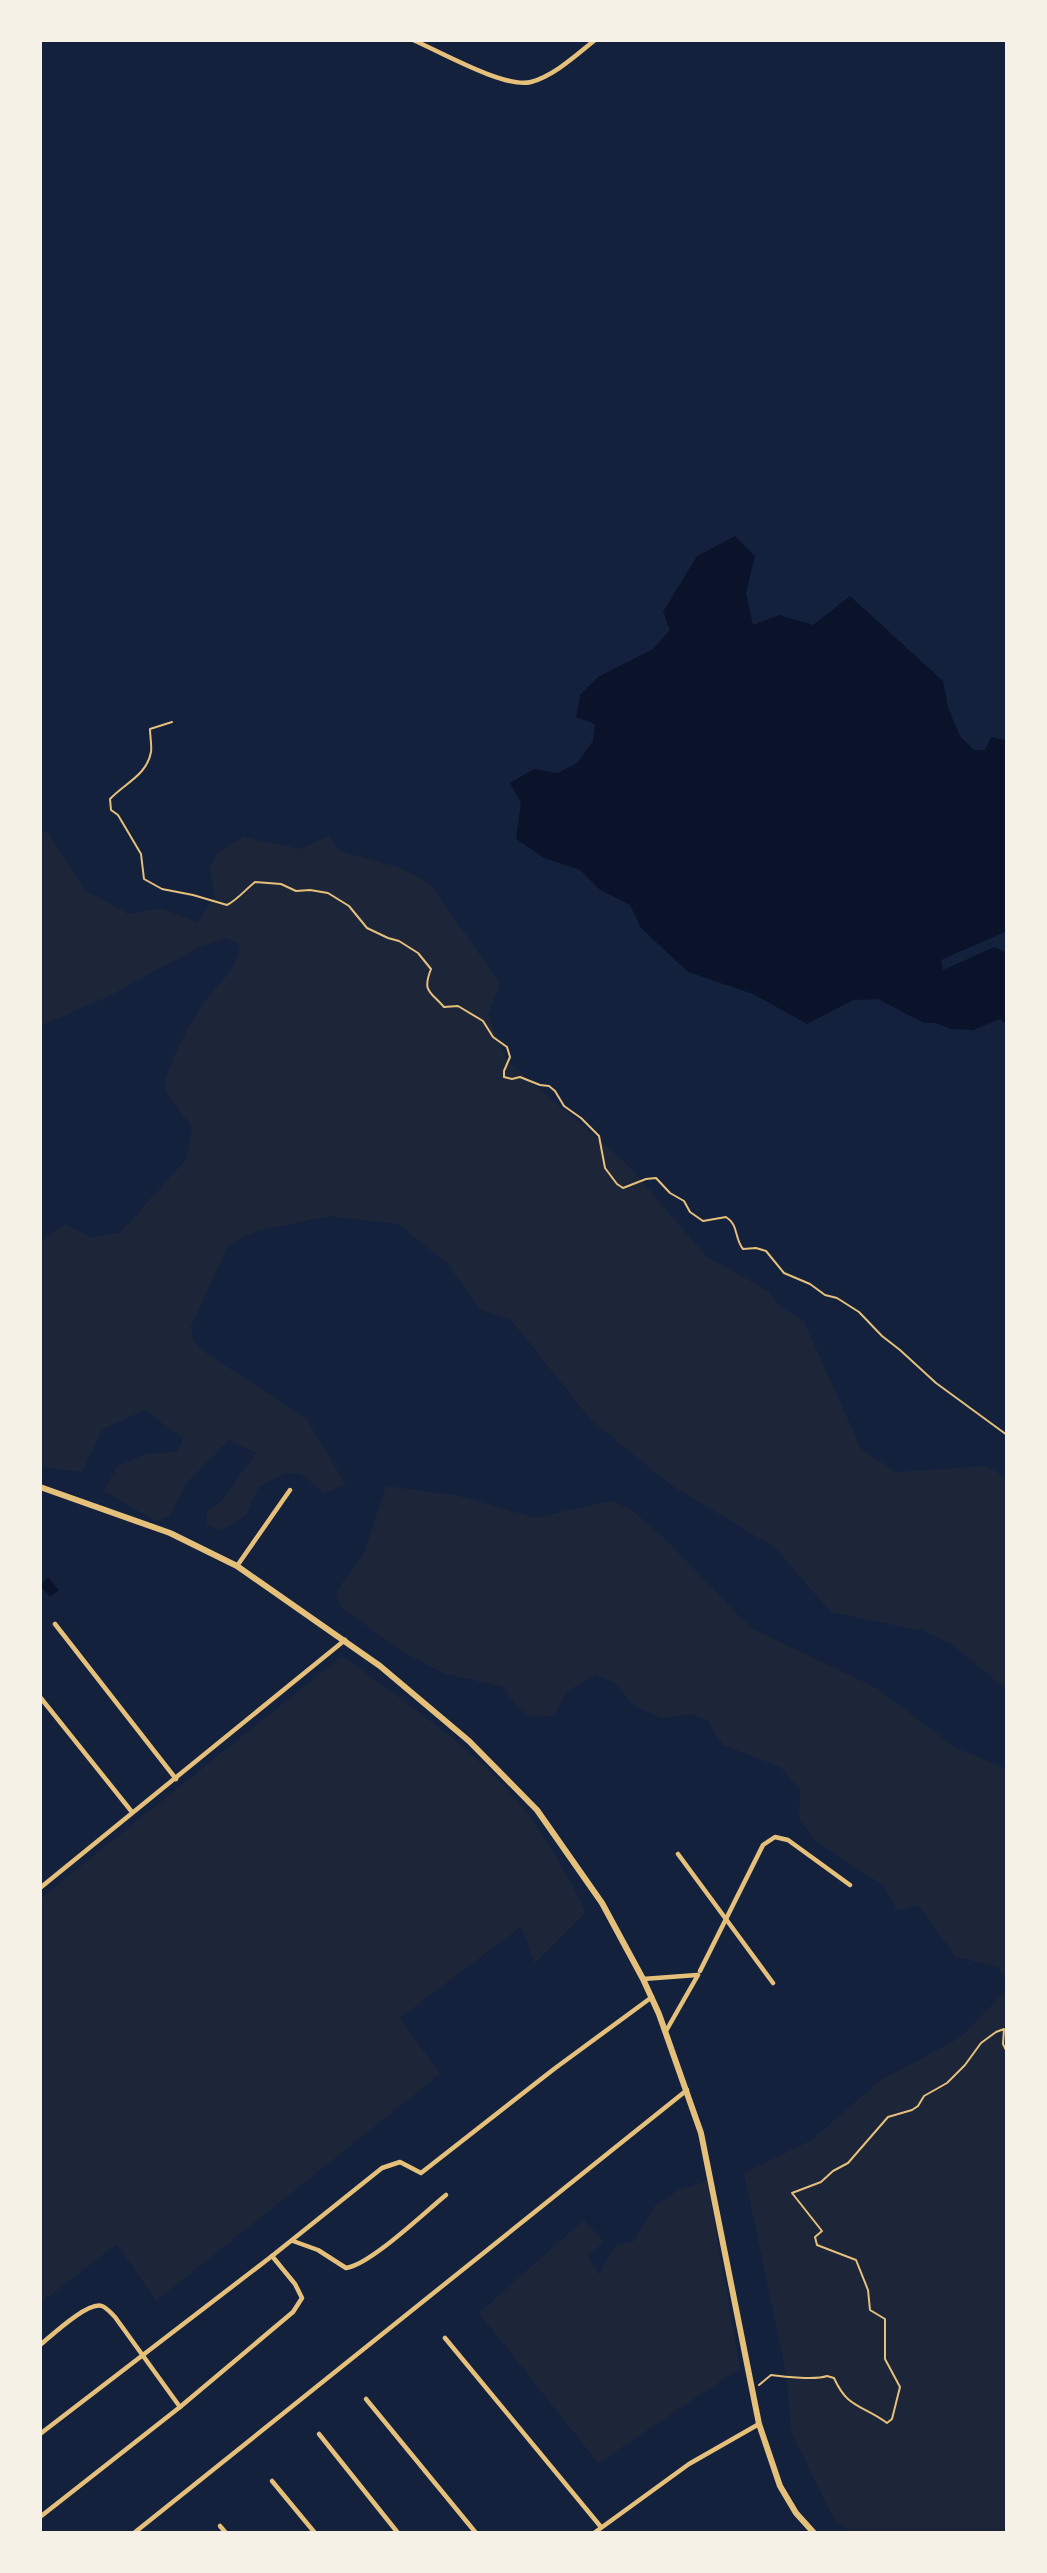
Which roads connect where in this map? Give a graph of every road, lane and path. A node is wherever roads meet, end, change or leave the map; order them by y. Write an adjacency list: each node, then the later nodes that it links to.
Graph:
1 (413, 40): 2 (street)
2 (595, 40)
3 (172, 722): 4 (path)
4 (1007, 1435)
5 (40, 1487): 7 (main road)
6 (290, 1490): 7 (street)
7 (237, 1566): 9 (main road)
8 (55, 1624): 11 (street)
9 (345, 1640): 11 (street); 18 (main road)
10 (40, 1698): 12 (street)
11 (176, 1779): 12 (street)
12 (132, 1812): 15 (street)
13 (678, 1854): 16 (street)
14 (850, 1885): 16 (street)
15 (40, 1888)
16 (726, 1919): 17 (street); 19 (street)
17 (701, 1970)
18 (643, 1979): 20 (main road); 21 (street)
19 (773, 1983)
20 (652, 1997): 21 (main road); 25 (street)
21 (666, 2032): 23 (main road)
22 (1007, 2052): 30 (path)
23 (687, 2091): 30 (main road); 40 (street)
24 (446, 2195): 25 (street)
25 (292, 2240): 26 (street)
26 (272, 2256): 29 (street); 32 (street)
27 (445, 2338): 39 (street)
28 (40, 2345): 29 (street)
29 (144, 2356): 32 (street); 34 (street)
30 (753, 2390): 33 (main road)
31 (366, 2399): 44 (street)
32 (180, 2407): 37 (street)
33 (759, 2424): 39 (street); 46 (main road)
34 (40, 2434)
35 (319, 2434): 43 (street)
36 (272, 2481): 42 (street)
37 (40, 2517)
38 (220, 2526): 41 (street)
39 (601, 2527): 45 (street)
40 (134, 2533)
41 (226, 2533)
42 (314, 2533)
43 (398, 2533)
44 (476, 2533)
45 (594, 2533)
46 (814, 2533)

